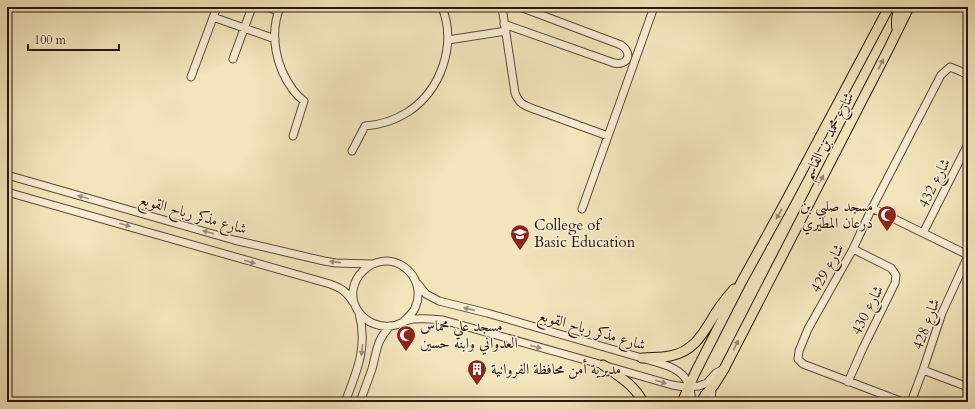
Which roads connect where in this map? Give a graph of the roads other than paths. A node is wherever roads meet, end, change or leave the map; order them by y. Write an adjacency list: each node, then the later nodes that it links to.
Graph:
1 (217, 7): 13 (street)
2 (252, 7): 15 (street)
3 (267, 7): 12 (street)
4 (442, 7): 18 (street)
5 (502, 7): 14 (street)
6 (520, 7): 20 (street)
7 (654, 7): 22 (street)
8 (888, 7): 37 (main road, شارع محمد بن القاسم, one-way to 37)
9 (900, 7): 16 (main road)
10 (909, 7): 16 (main road, شارع محمد بن القاسم)
11 (916, 7): 19 (main road)
12 (279, 9): 17 (street)
13 (214, 16): 15 (street); 24 (street)
14 (505, 27): 18 (street); 20 (street); 26 (street)
15 (244, 28): 17 (street); 21 (street)
16 (897, 32): 19 (main road, شارع محمد بن القاسم)
17 (275, 39): 25 (street)
18 (448, 40): 28 (street)
19 (889, 48): 45 (main road, شارع محمد بن القاسم, one-way to 19)
20 (628, 56): 22 (street)
21 (233, 59)
22 (636, 59): 26 (street)
23 (968, 75): 31 (street, شارع 429)
24 (191, 77)
25 (293, 136)
26 (608, 136): 32 (street)
27 (968, 144): 33 (street, شارع 432)
28 (352, 151)
29 (7, 175): 36 (street, شارع مذكر رباح القوبع, one-way to 29)
30 (7, 192): 39 (street, شارع مذكر رباح القوبع, one-way to 39)
31 (872, 208): 33 (street); 34 (street, شارع 429)
32 (582, 209)
33 (923, 233): 35 (street)
34 (853, 249): 47 (street, شارع 430); 47 (street, شارع 429)
35 (968, 256): 46 (street, شارع 428)
36 (374, 264): 38 (street); 39 (street)
37 (742, 281): 43 (main road); 48 (main road, شارع محمد بن القاسم)
38 (416, 282): 41 (street); 43 (street, شارع مذكر رباح القوبع, one-way to 38)
39 (355, 304): 40 (street)
40 (358, 311): 42 (street); 51 (street, one-way to 51)
41 (404, 321): 42 (street); 44 (street, شارع مذكر رباح القوبع, one-way to 44)
42 (390, 326): 52 (street)
43 (642, 358): 48 (street, شارع مذكر رباح القوبع)
44 (603, 365): 48 (street, شارع مذكر رباح القوبع, one-way to 48); 53 (main road)
45 (724, 369): 48 (street, شارع مذكر رباح القوبع); 49 (main road, شارع محمد بن القاسم)
46 (923, 370): 50 (street); 59 (street, شارع 428)
47 (848, 382): 58 (street, شارع 429)
48 (689, 387): 54 (main road, شارع محمد بن القاسم); 55 (street)
49 (712, 387): 56 (main road, شارع محمد بن القاسم); 57 (street)
50 (968, 387)
51 (345, 402)
52 (360, 402)
53 (643, 402)
54 (682, 402)
55 (690, 402)
56 (701, 402)
57 (711, 402)
58 (903, 402)
59 (911, 402)

